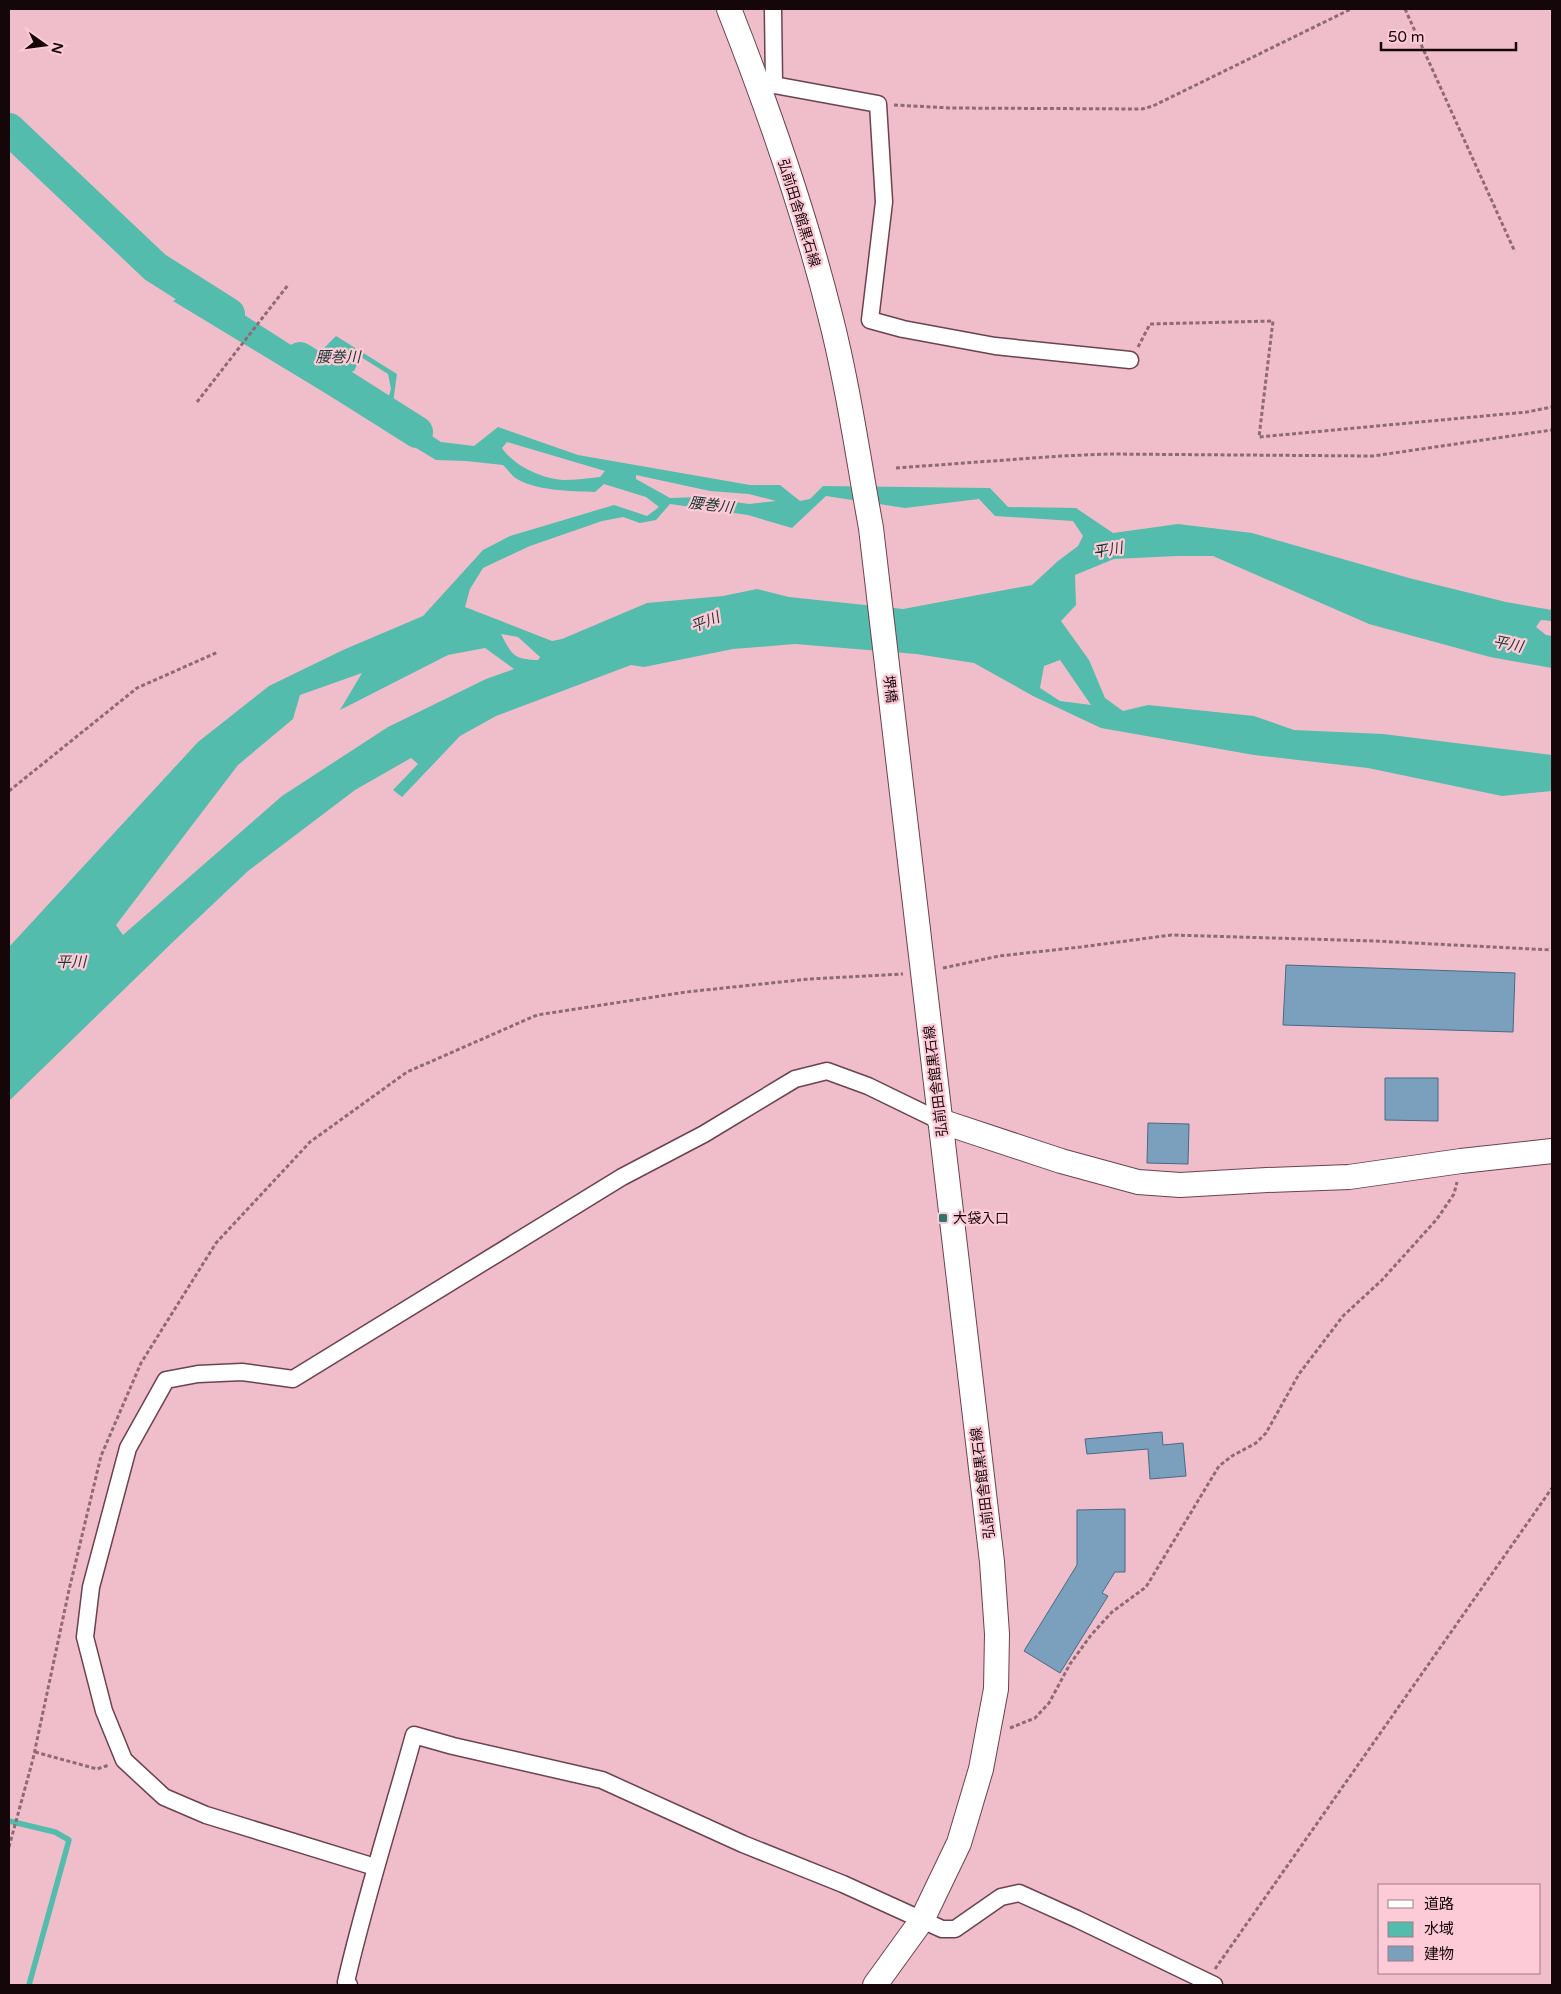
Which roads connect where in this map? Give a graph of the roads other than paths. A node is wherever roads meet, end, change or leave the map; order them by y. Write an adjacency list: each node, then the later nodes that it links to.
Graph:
1 (728, 9): 3 (main road, 弘前田舎館黒石線)
2 (774, 9): 3 (street)
3 (766, 85): 4 (street); 5 (main road, 弘前田舎館黒石線)
4 (1130, 360)
5 (852, 423): 6 (main road, 堺橋)
6 (922, 964): 7 (main road, 弘前田舎館黒石線)
7 (940, 1121): 8 (main road); 9 (street); 10 (main road, 弘前田舎館黒石線)
8 (1552, 1151)
9 (375, 1867): 10 (street); 12 (street)
10 (922, 1920): 11 (street); 13 (main road, 弘前田舎館黒石線)
11 (1210, 1984)
12 (349, 1985)
13 (875, 1985)

